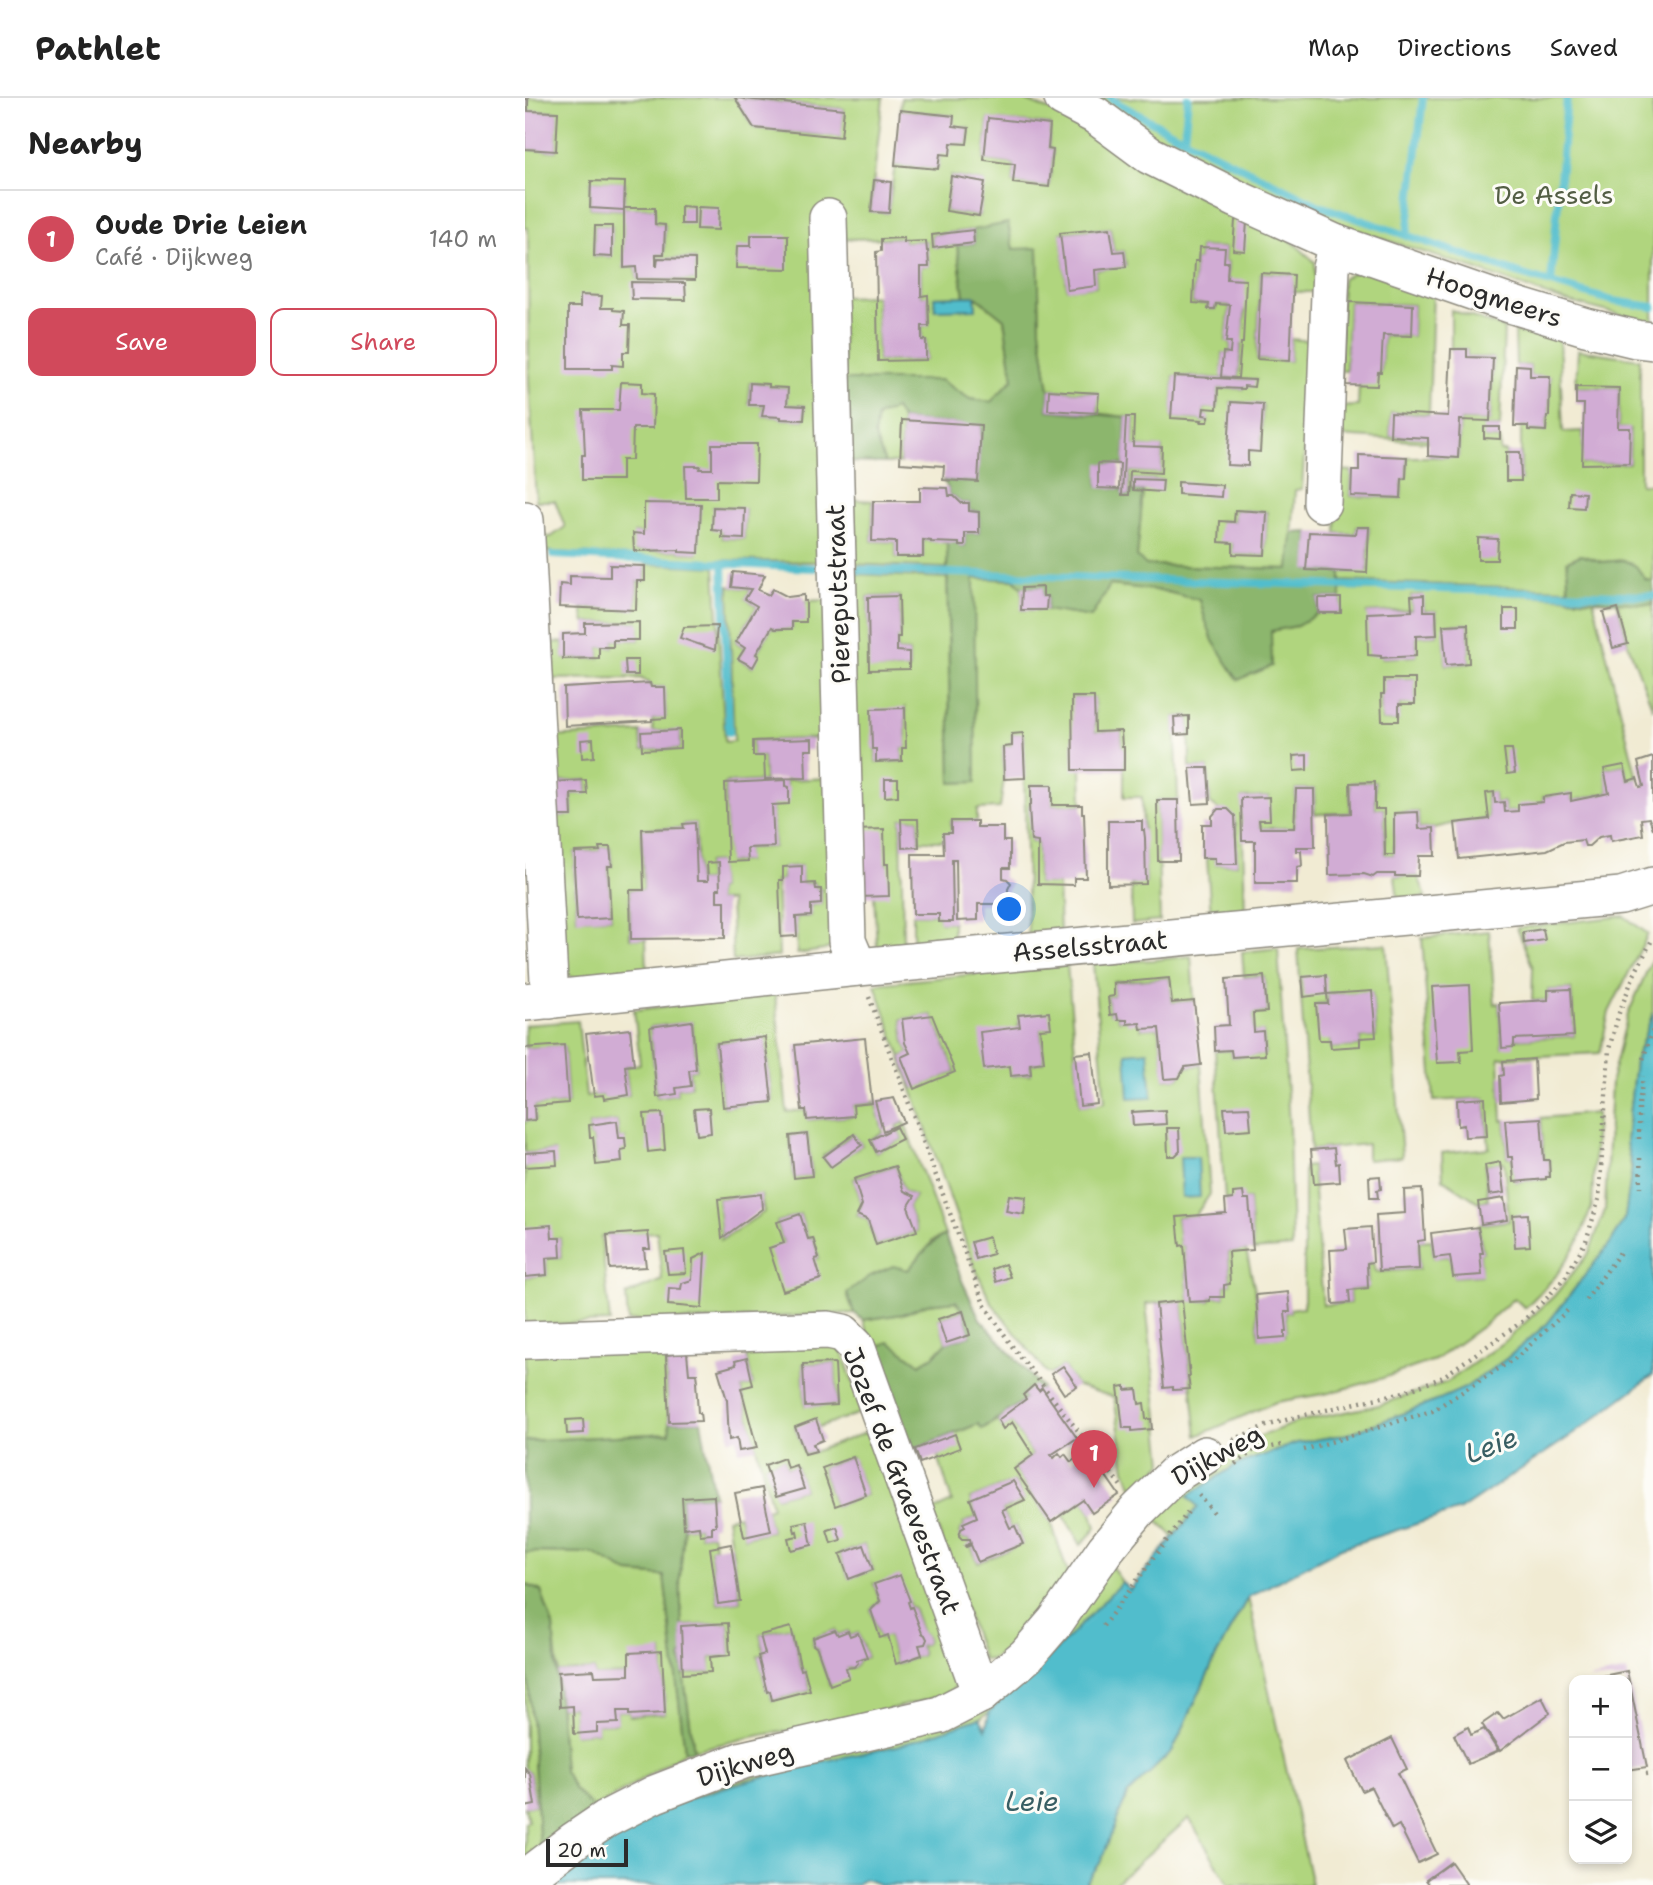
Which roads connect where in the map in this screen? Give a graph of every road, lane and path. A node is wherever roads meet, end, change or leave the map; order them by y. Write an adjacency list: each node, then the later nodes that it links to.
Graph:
1 (1063, 98): 3 (street, Hoogmeers)
2 (828, 218): 9 (street, Piereputstraat)
3 (1337, 244): 4 (street, Hoogmeers); 5 (street)
4 (1653, 341)
5 (1322, 503)
6 (525, 520): 10 (street)
7 (1653, 886): 9 (street, Asselsstraat)
8 (1653, 939): 22 (path, Dijkweg)
9 (858, 967): 10 (street, Asselsstraat); 23 (path)
10 (537, 1001)
11 (1653, 1029): 12 (path)
12 (1643, 1059)
13 (1643, 1076): 14 (path)
14 (1639, 1139)
15 (1640, 1158): 16 (path)
16 (1641, 1187)
17 (1621, 1251): 18 (path)
18 (1586, 1300)
19 (1568, 1310): 21 (path)
20 (525, 1340): 26 (street, Jozef de Graevestraat)
21 (1304, 1450)
22 (1205, 1455): 23 (street, Dijkweg)
23 (1138, 1510): 26 (street, Dijkweg)
24 (1188, 1512): 25 (path)
25 (1103, 1626)
26 (981, 1694): 29 (street, Dijkweg)
27 (1653, 1773): 28 (path)
28 (1646, 1774)
29 (525, 1878)

